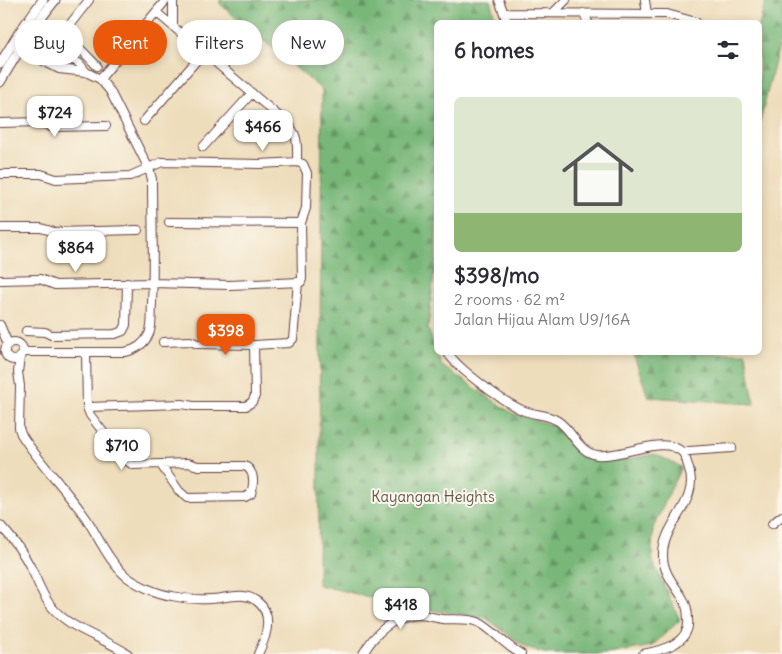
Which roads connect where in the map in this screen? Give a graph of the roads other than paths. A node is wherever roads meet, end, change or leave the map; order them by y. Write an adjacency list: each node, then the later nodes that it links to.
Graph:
1 (43, 0): 14 (street)
2 (55, 0): 15 (street)
3 (89, 0): 27 (street)
4 (166, 0): 9 (street)
5 (173, 0): 19 (street)
6 (499, 0): 10 (street)
7 (566, 0): 11 (street)
8 (644, 0): 13 (street)
9 (156, 12): 19 (street); 29 (street)
10 (504, 13): 11 (street); 16 (street)
11 (553, 13): 12 (street)
12 (583, 13): 13 (street); 17 (street)
13 (647, 14): 18 (street)
14 (32, 20)
15 (37, 20)
16 (506, 20)
17 (587, 20)
18 (689, 20)
19 (173, 26): 20 (street)
20 (177, 29)
21 (15, 47): 22 (street); 30 (street)
22 (0, 64)
23 (51, 65): 28 (street)
24 (81, 65): 28 (street)
25 (193, 65): 32 (street)
26 (219, 65): 31 (street)
27 (98, 66)
28 (86, 72): 29 (street)
29 (100, 79): 37 (street)
30 (0, 82)
31 (252, 93): 35 (street); 36 (street)
32 (144, 121)
33 (0, 123): 34 (street)
34 (106, 126)
35 (203, 147)
36 (297, 162): 37 (street); 40 (street)
37 (149, 169): 38 (street); 46 (street)
38 (0, 174)
39 (168, 222): 40 (street)
40 (302, 223): 44 (street)
41 (0, 228): 42 (street)
42 (138, 230)
43 (0, 280): 45 (street)
44 (299, 282): 46 (street); 51 (street)
45 (127, 283): 46 (street); 48 (street)
46 (152, 283): 52 (street)
47 (0, 325): 50 (street)
48 (26, 331)
49 (163, 342): 51 (street)
50 (8, 344): 53 (street); 55 (street)
51 (254, 345): 57 (street)
52 (86, 352): 53 (street); 57 (street)
53 (22, 355): 55 (street); 56 (street)
54 (450, 355): 59 (street)
55 (9, 358): 56 (street)
56 (18, 372): 65 (street)
57 (87, 406): 60 (street)
58 (732, 448): 59 (street)
59 (683, 453): 68 (street)
60 (160, 465): 60 (street)
61 (782, 516): 62 (street)
62 (772, 524)
63 (0, 525): 64 (street)
64 (128, 654)
65 (258, 654)
66 (363, 654): 67 (street)
67 (521, 654)
68 (643, 654)

